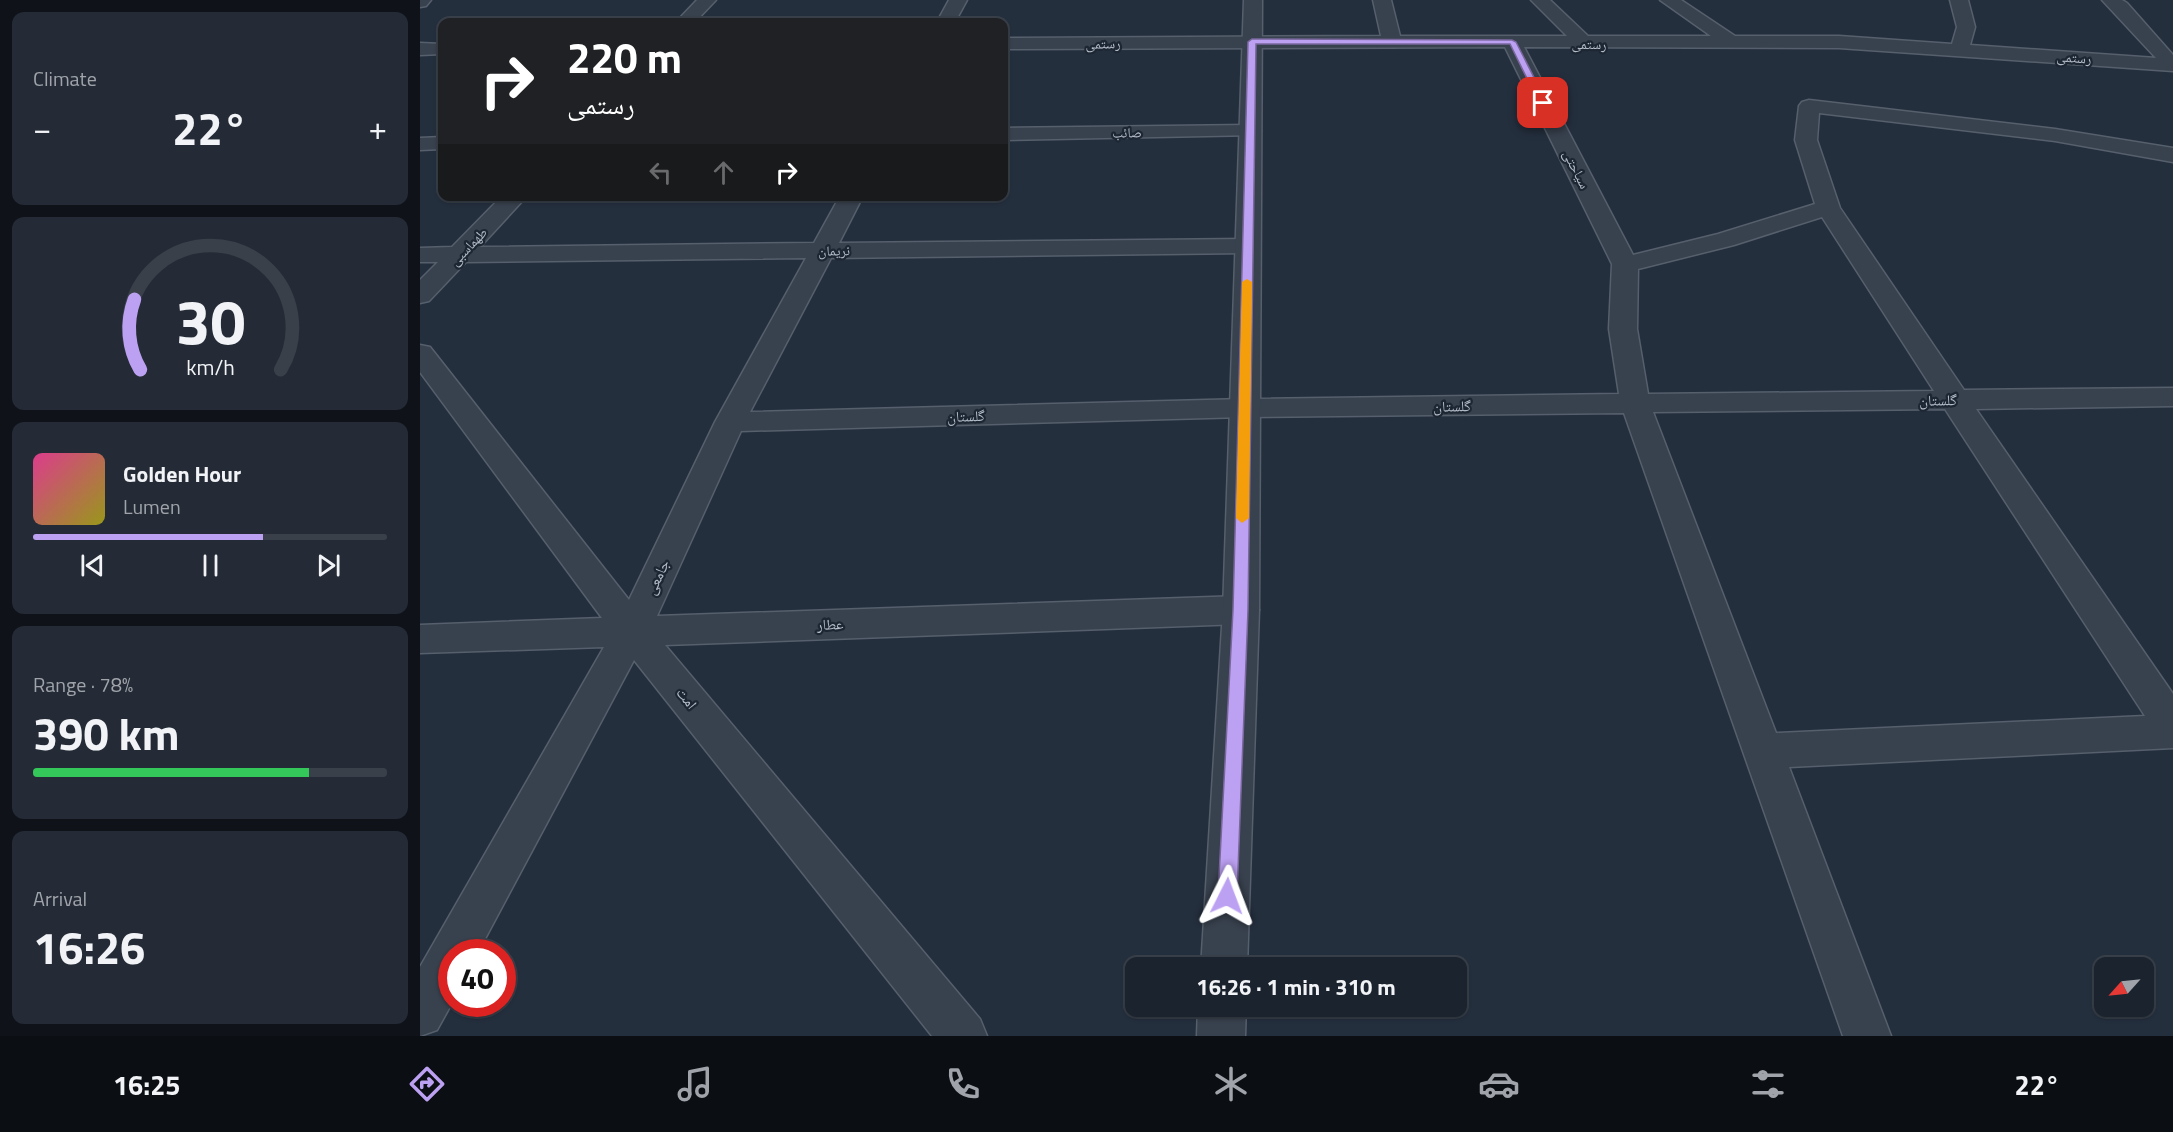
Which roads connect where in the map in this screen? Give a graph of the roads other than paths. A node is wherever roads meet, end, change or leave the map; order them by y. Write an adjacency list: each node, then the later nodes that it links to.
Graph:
1 (707, 0): 9 (street)
2 (958, 0): 10 (street)
3 (1253, 0): 11 (street)
4 (1382, 0): 12 (street)
5 (1540, 0): 14 (street)
6 (1669, 0): 15 (street)
7 (1959, 0): 19 (street)
8 (2111, 0): 20 (street)
9 (689, 18)
10 (948, 18)
11 (1252, 42): 12 (street, رستمی); 16 (street, رستمی); 21 (street)
12 (1392, 42): 13 (street, رستمی)
13 (1512, 42): 14 (street, رستمی); 33 (street, سیاحتی)
14 (1585, 42): 15 (street, رستمی)
15 (1733, 43): 19 (street, رستمی)
16 (1008, 44)
17 (420, 49): 18 (street)
18 (438, 49)
19 (1959, 50): 20 (street, رستمی)
20 (2172, 65)
21 (1250, 131): 22 (street, صائب); 29 (street)
22 (1008, 134)
23 (438, 143): 24 (street)
24 (420, 144)
25 (2173, 155): 28 (street)
26 (511, 201): 32 (street, طهماسبی)
27 (849, 201): 30 (street, جامعی)
28 (1828, 208): 33 (street); 37 (street)
29 (1248, 246): 30 (street, نریمان); 39 (street)
30 (823, 250): 32 (street, نریمان); 40 (street, جامعی)
31 (420, 255): 32 (street, نریمان)
32 (458, 256): 34 (street, طهماسبی)
33 (1625, 264): 38 (street)
34 (420, 296)
35 (420, 353): 42 (street, امت)
36 (2173, 397): 37 (street, گلستان)
37 (1953, 400): 38 (street, گلستان); 44 (street)
38 (1635, 403): 39 (street, گلستان); 46 (street)
39 (1245, 408): 40 (street, گلستان); 41 (street)
40 (730, 422): 42 (street, جامعی)
41 (1241, 610): 42 (street, عطار); 48 (street)
42 (632, 631): 43 (street, عطار); 47 (street, جامعی); 52 (street, امت)
43 (420, 639)
44 (2173, 725)
45 (2173, 731): 46 (street)
46 (1763, 751): 54 (street)
47 (460, 939)
48 (1225, 957)
49 (438, 980): 50 (street, جامعی)
50 (420, 1013)
51 (1222, 1017): 53 (street)
52 (963, 1036)
53 (1221, 1036)
54 (1868, 1036)

